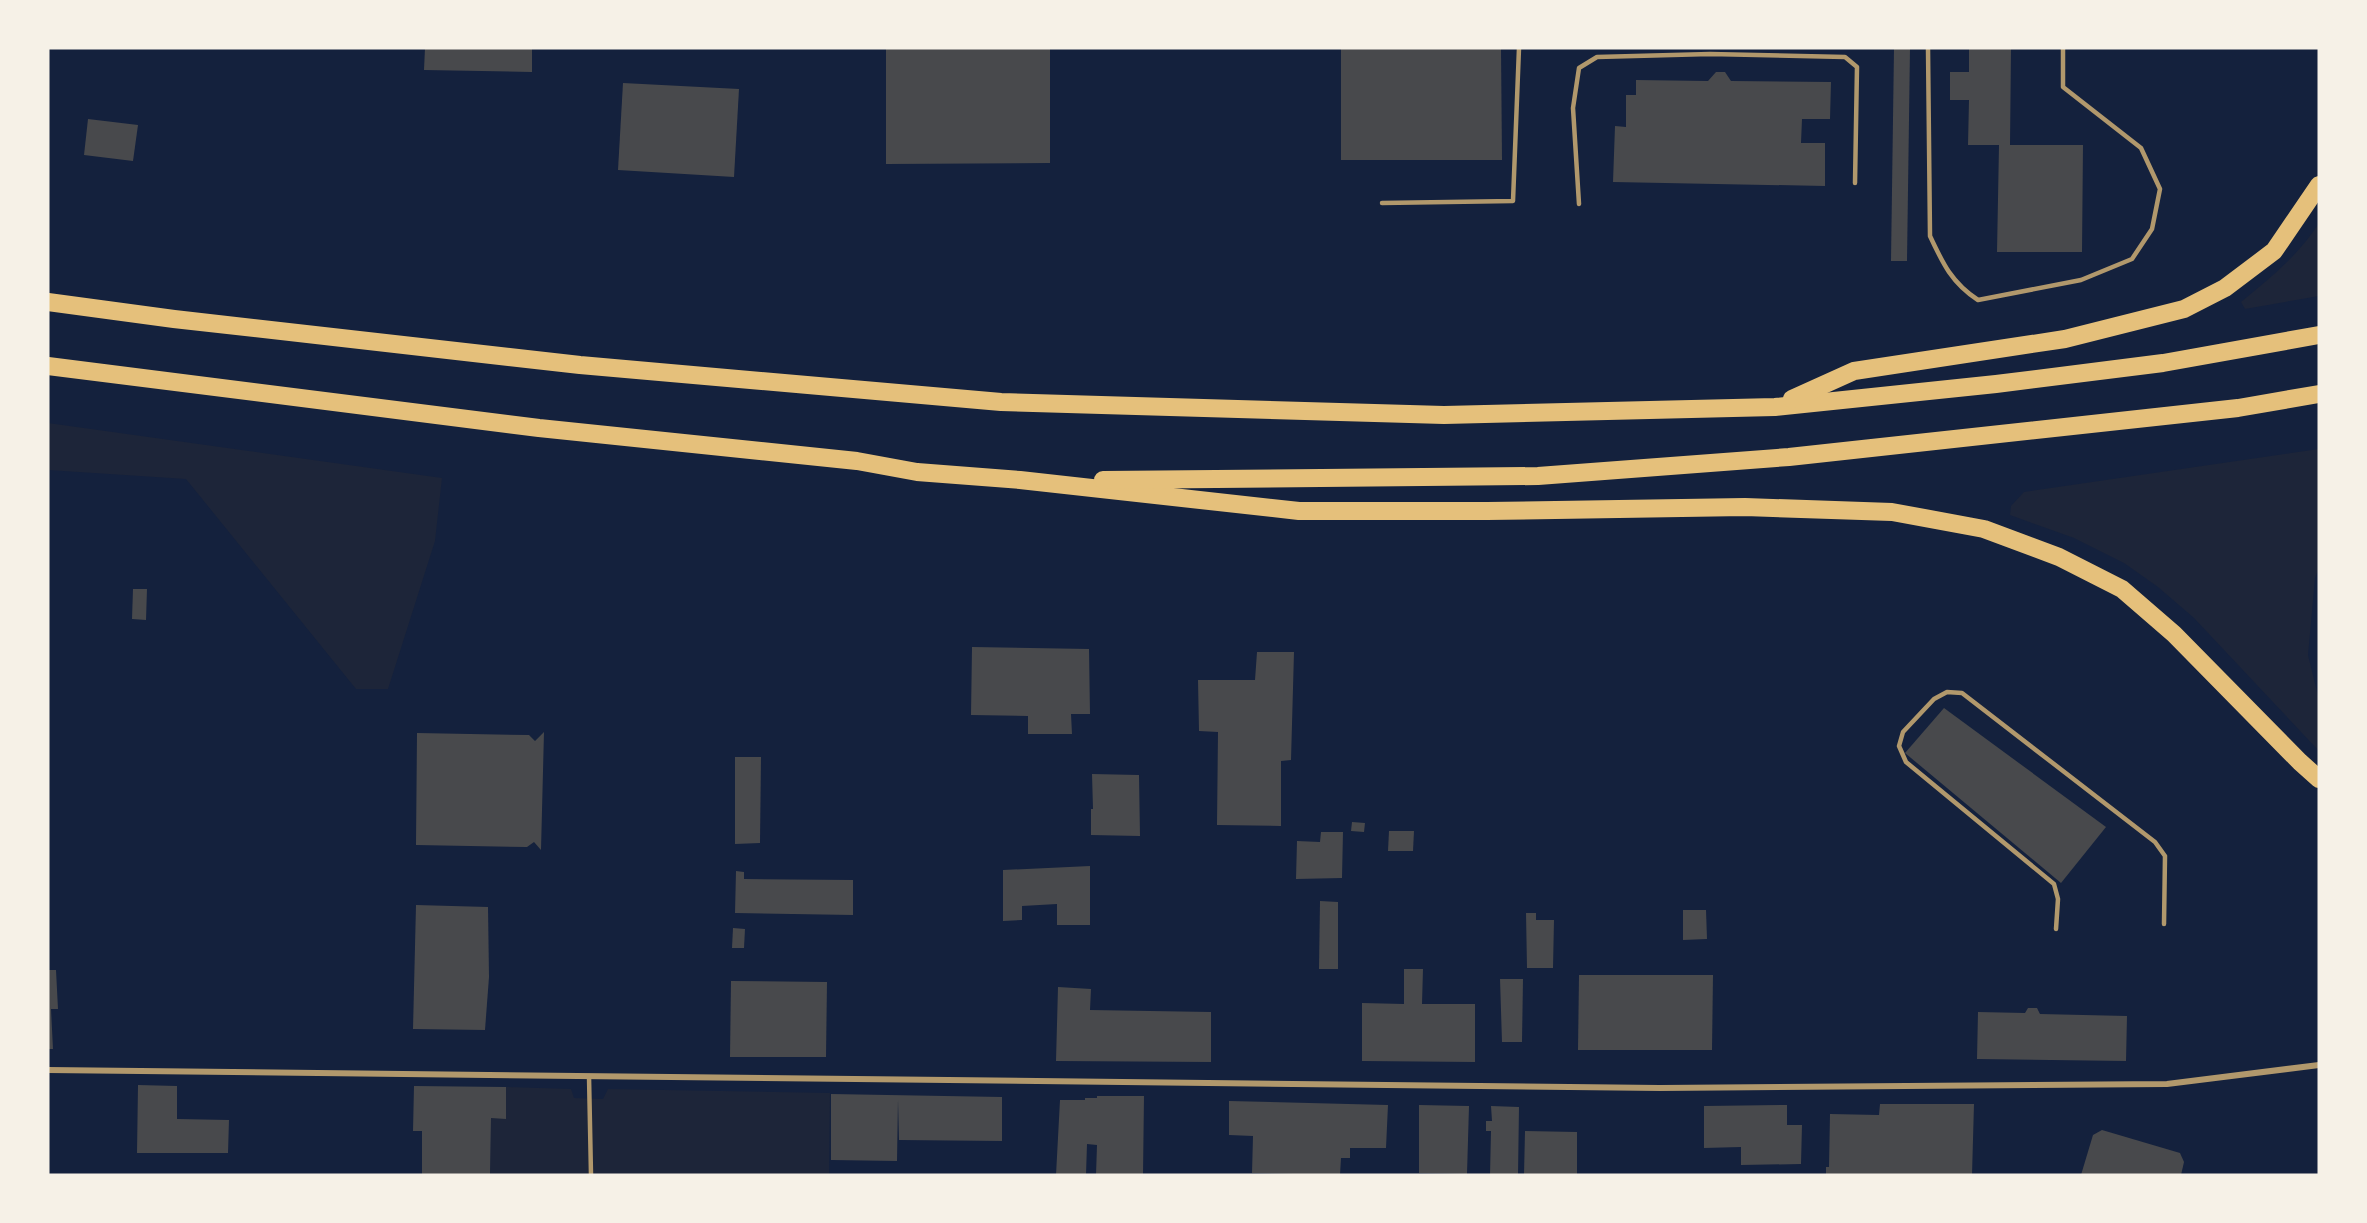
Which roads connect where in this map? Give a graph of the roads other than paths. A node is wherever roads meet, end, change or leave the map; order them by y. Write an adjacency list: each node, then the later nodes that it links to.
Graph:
1 (1519, 48): 7 (lane)
2 (1928, 48): 3 (lane)
3 (2063, 48)
4 (1710, 51): 5 (lane); 8 (lane)
5 (1855, 183)
6 (2319, 185): 13 (highway)
7 (1382, 202)
8 (1579, 204)
9 (48, 302): 13 (highway)
10 (2319, 335): 13 (highway)
11 (48, 366): 14 (highway)
12 (2319, 394): 14 (highway)
13 (1775, 407)
14 (1020, 480): 15 (highway)
15 (2319, 779)
16 (2163, 924): 17 (lane)
17 (2056, 929)
18 (2319, 1065): 20 (street)
19 (48, 1070): 20 (street)
20 (589, 1075): 21 (lane)
21 (591, 1175)

